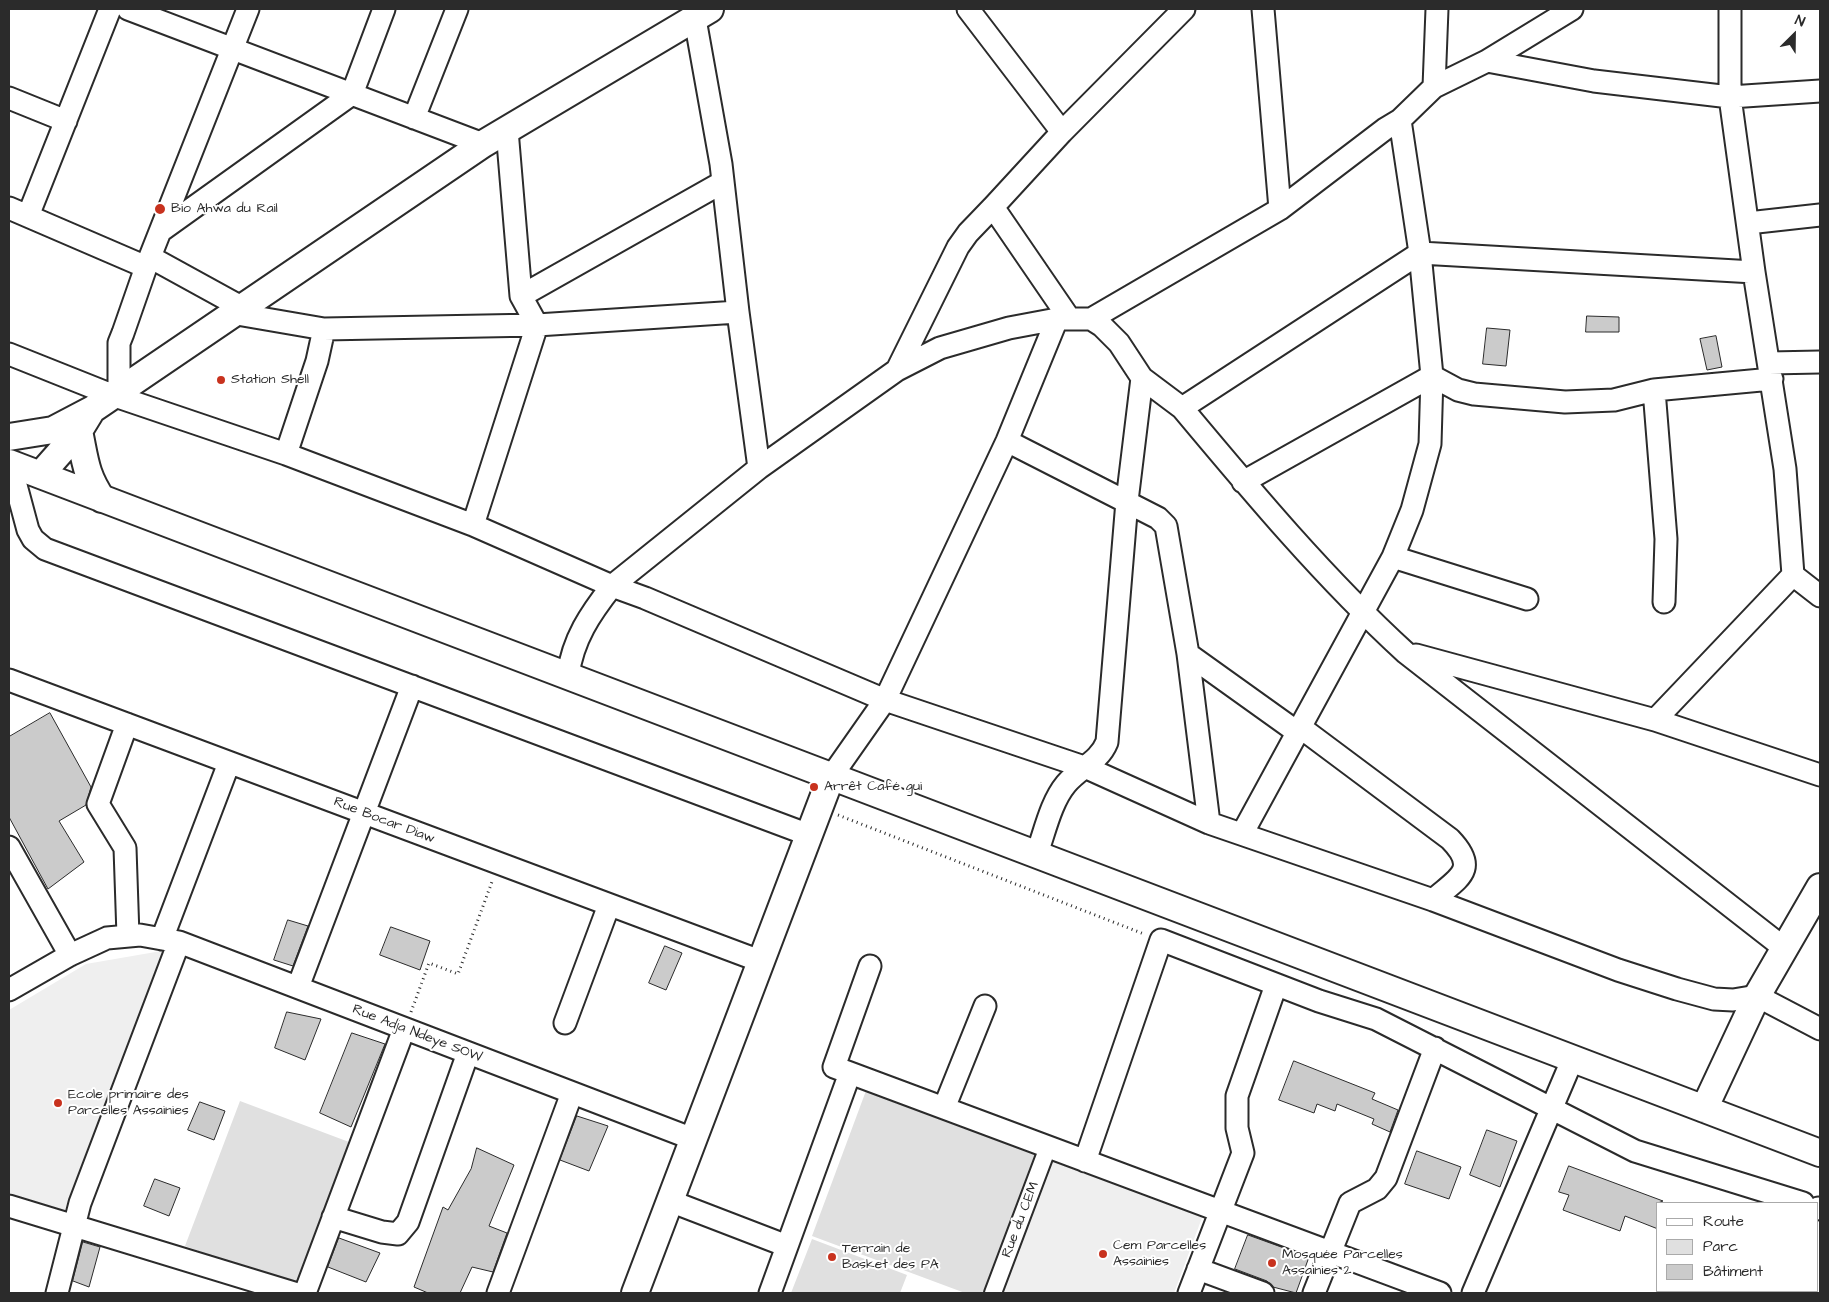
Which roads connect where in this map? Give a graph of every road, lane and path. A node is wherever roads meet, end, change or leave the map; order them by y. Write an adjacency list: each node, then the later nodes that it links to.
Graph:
1 (110, 9): 21 (street)
2 (128, 9): 13 (street)
3 (248, 9): 13 (street)
4 (384, 9): 17 (street)
5 (457, 9): 20 (street)
6 (968, 9): 24 (street)
7 (1184, 9): 24 (street)
8 (1263, 9): 28 (street)
9 (1438, 9): 15 (street)
10 (1572, 9): 14 (street)
11 (1730, 9): 18 (street)
12 (702, 14): 23 (street); 26 (street)
13 (234, 49): 17 (street); 32 (street)
14 (1487, 61): 15 (street); 18 (street)
15 (1434, 87): 22 (street)
16 (1820, 91): 18 (street)
17 (352, 94): 20 (street); 32 (street)
18 (1730, 97): 31 (street)
19 (9, 98): 21 (street)
20 (414, 118): 25 (street)
21 (66, 120): 29 (street)
22 (1400, 120): 28 (street); 33 (street)
23 (507, 130): 25 (street); 36 (street)
24 (1062, 132): 27 (street)
25 (483, 144): 37 (street)
26 (723, 182): 36 (street); 38 (street)
27 (994, 207): 39 (street); 45 (street)
28 (1280, 209): 40 (street)
29 (18, 212): 34 (street)
30 (1820, 215): 31 (street)
31 (1748, 223): 35 (street)
32 (162, 230): 34 (street)
33 (1420, 253): 35 (street); 47 (street); 51 (street)
34 (148, 262): 37 (street); 50 (street)
35 (1754, 272): 46 (street)
36 (521, 296): 41 (street)
37 (236, 310): 42 (street); 50 (street)
38 (738, 312): 41 (street); 58 (street)
39 (1063, 319): 40 (street); 45 (street); 55 (street)
40 (1091, 320): 48 (street)
41 (538, 325): 42 (street); 62 (street)
42 (324, 329): 56 (street)
43 (9, 354): 50 (street)
44 (1820, 362): 46 (street)
45 (897, 370): 58 (street)
46 (1770, 371): 49 (street); 64 (street)
47 (1432, 376): 49 (street); 59 (street); 63 (street)
48 (1142, 378): 51 (street); 61 (street)
49 (1654, 390): 68 (street)
50 (108, 398): 52 (street); 53 (street); 56 (street)
51 (1182, 408): 59 (street)
52 (53, 430): 54 (street); 57 (street)
53 (79, 431): 57 (street); 60 (street)
54 (9, 437)
55 (1007, 441): 61 (street); 75 (street)
56 (286, 454): 62 (street)
57 (21, 467): 60 (street); 74 (street)
58 (759, 468): 65 (street)
59 (1244, 482): 69 (street)
60 (102, 499): 72 (street)
61 (1126, 502): 71 (street); 80 (street)
62 (473, 526): 65 (street)
63 (1393, 557): 67 (street); 69 (street)
64 (1793, 575): 66 (street); 76 (street)
65 (612, 586): 72 (street); 75 (street)
66 (1820, 596)
67 (1527, 599)
68 (1664, 602)
69 (1363, 614): 70 (street); 78 (street)
70 (1406, 653): 76 (street); 97 (street)
71 (1188, 654): 78 (street); 85 (street)
72 (568, 675): 82 (street)
73 (9, 680): 77 (street, Rue Bocar Diaw)
74 (412, 686): 84 (street); 87 (street)
75 (886, 700): 80 (street); 82 (street)
76 (1655, 720): 81 (street)
77 (127, 724): 79 (street, Rue Bocar Diaw); 94 (street)
78 (1298, 730): 86 (street); 92 (street)
79 (229, 762): 84 (street, Rue Bocar Diaw); 95 (street)
80 (1087, 768): 85 (street); 89 (street)
81 (1820, 775)
82 (830, 777): 83 (street); 89 (street)
83 (819, 807): 87 (street); 96 (path)
84 (364, 813): 90 (street, Rue Bocar Diaw); 102 (street)
85 (1209, 823): 86 (street)
86 (1242, 834): 92 (street)
87 (809, 835): 99 (street)
88 (9, 847): 98 (street)
89 (1037, 853): 111 (street)
90 (499, 864): 93 (street, Rue Bocar Diaw); 108 (path)
91 (1820, 887): 97 (street)
92 (1433, 900): 104 (street)
93 (608, 905): 99 (street, Rue Bocar Diaw); 106 (street)
94 (134, 936): 95 (street, Rue Adja Ndeye SOW); 98 (street, Rue Adja Ndeye SOW)
95 (171, 940): 102 (street, Rue Adja Ndeye SOW); 126 (street)
96 (1161, 940): 101 (street); 120 (street)
97 (1784, 948): 104 (street)
98 (70, 955): 103 (street, Rue Adja Ndeye SOW)
99 (760, 961): 117 (street)
100 (870, 966): 112 (street)
101 (1276, 985): 109 (street); 124 (street)
102 (298, 987): 108 (street, Rue Adja Ndeye SOW)
103 (9, 990)
104 (1757, 996): 107 (street); 116 (street)
105 (985, 1006): 114 (street)
106 (565, 1024)
107 (1820, 1028)
108 (404, 1029): 110 (street, Rue Adja Ndeye SOW); 125 (street)
109 (1435, 1048): 115 (street); 128 (street)
110 (468, 1053): 113 (street, Rue Adja Ndeye SOW); 125 (street)
111 (1573, 1058): 115 (street); 116 (street)
112 (850, 1073): 114 (street); 127 (street)
113 (572, 1093): 117 (street, Rue Adja Ndeye SOW); 134 (street)
114 (944, 1108): 118 (street)
115 (1551, 1109): 122 (street); 141 (street)
116 (1704, 1109): 119 (street)
117 (693, 1139): 121 (street)
118 (1048, 1147): 120 (street); 137 (street, Rue du CEM)
119 (1820, 1153)
120 (1085, 1161): 124 (street)
121 (670, 1201): 127 (street); 135 (street)
122 (1800, 1202)
123 (9, 1206): 126 (street)
124 (1219, 1211): 128 (street); 129 (street)
125 (333, 1218): 133 (street)
126 (74, 1226): 131 (street); 132 (street)
127 (787, 1246): 136 (street)
128 (1331, 1252): 130 (street); 140 (street)
129 (1198, 1269): 138 (street); 139 (street)
130 (1434, 1292)
131 (57, 1293)
132 (294, 1293)
133 (305, 1293)
134 (498, 1293)
135 (635, 1293)
136 (770, 1293)
137 (994, 1293)
138 (1189, 1293)
139 (1263, 1293)
140 (1314, 1293)
141 (1473, 1293)

